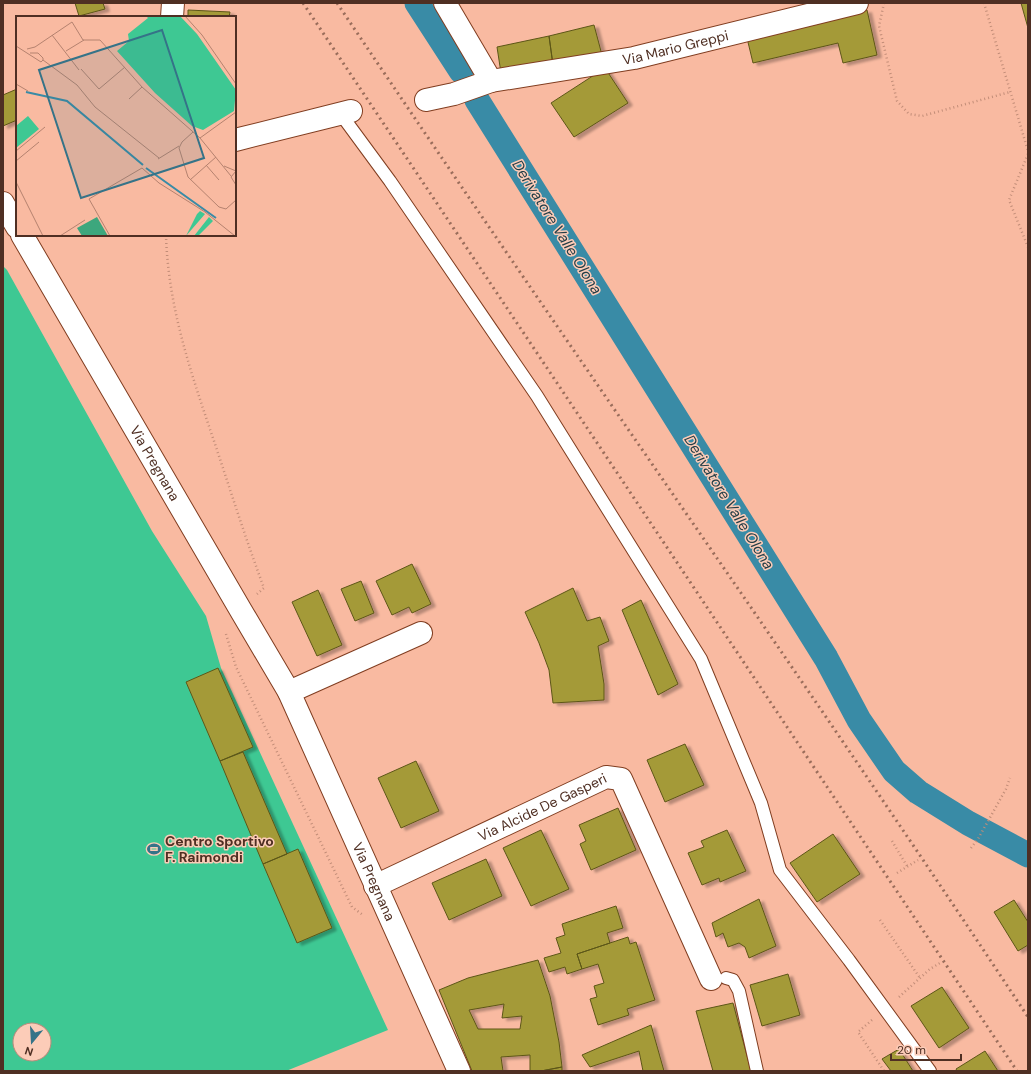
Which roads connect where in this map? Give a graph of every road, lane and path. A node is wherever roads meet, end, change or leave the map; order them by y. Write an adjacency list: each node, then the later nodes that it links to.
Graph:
1 (173, 3): 6 (street)
2 (446, 3): 7 (street)
3 (858, 3): 7 (street, Via Mario Greppi)
4 (884, 3): 8 (path)
5 (984, 3): 8 (path)
6 (172, 16)
7 (491, 81): 9 (street, Via Mario Greppi)
8 (1010, 92): 12 (path)
9 (426, 100)
10 (346, 112): 11 (street); 37 (lane)
11 (236, 140)
12 (1028, 153): 17 (path)
13 (3, 203): 14 (street, Via Pregnana)
14 (16, 225)
15 (23, 236): 18 (street, Via Pregnana)
16 (166, 236): 18 (path)
17 (1028, 247)
18 (240, 610): 21 (street, Via Pregnana)
19 (226, 633): 29 (path)
20 (421, 633): 21 (street)
21 (289, 692): 28 (street, Via Pregnana)
22 (1010, 778): 24 (path)
23 (892, 841): 26 (path)
24 (971, 848)
25 (918, 860): 26 (path)
26 (907, 866): 27 (path)
27 (897, 873)
28 (375, 886): 34 (street, Via Alcide De Gasperi); 35 (street, Via Pregnana)
29 (368, 918)
30 (880, 920): 33 (path)
31 (940, 963): 32 (path)
32 (930, 969)
33 (920, 978)
34 (719, 979): 36 (lane)
35 (459, 1071)
36 (757, 1071)
37 (930, 1071)

